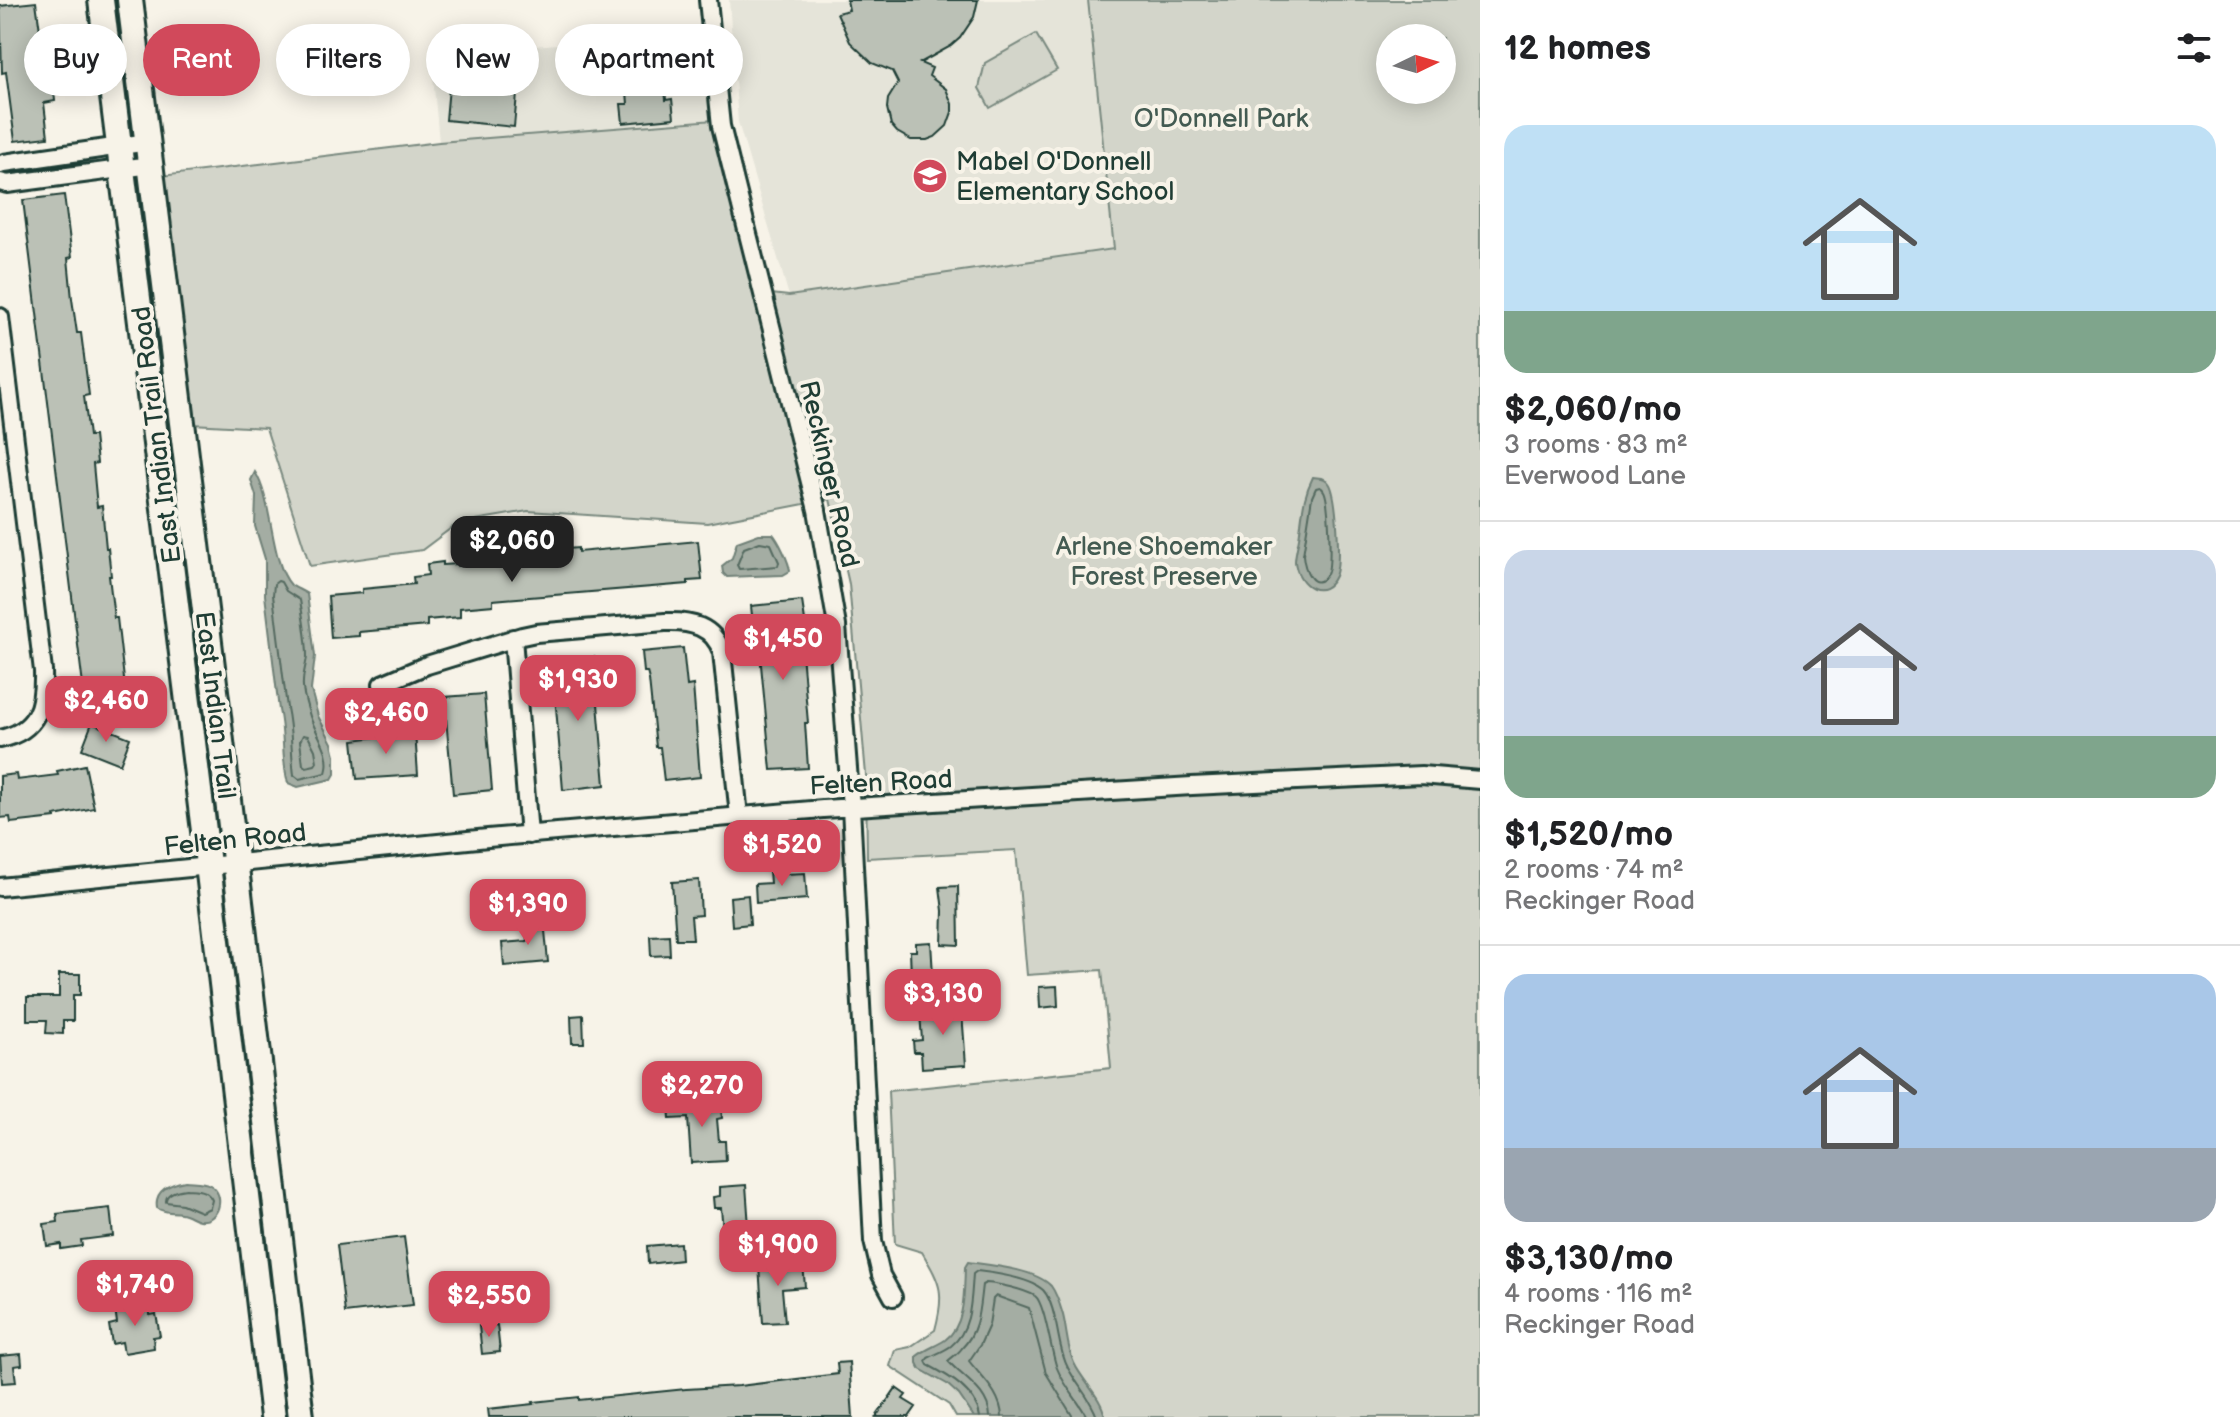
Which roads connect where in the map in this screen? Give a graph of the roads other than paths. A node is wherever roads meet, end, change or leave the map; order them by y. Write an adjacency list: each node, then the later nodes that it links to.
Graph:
1 (101, 0): 5 (main road, East Indian Trail)
2 (130, 0): 4 (main road, East Indian Trail Road)
3 (708, 0): 13 (street, Reckinger Road)
4 (149, 154): 5 (street); 16 (main road, East Indian Trail Road)
5 (121, 158): 6 (street); 7 (street); 17 (main road, East Indian Trail)
6 (0, 165)
7 (0, 182)
8 (0, 317): 11 (street)
9 (513, 638): 10 (street); 14 (street); 15 (street)
10 (382, 684)
11 (0, 739)
12 (1480, 780): 13 (street, Felten Road)
13 (851, 807): 14 (street, Felten Road); 19 (street, Reckinger Road)
14 (739, 816): 15 (street, Felten Road)
15 (529, 835): 16 (street, Felten Road)
16 (235, 863): 17 (street, Felten Road); 21 (main road)
17 (208, 866): 18 (street, Felten Road); 20 (main road, East Indian Trail)
18 (0, 887)
19 (893, 1297)
20 (273, 1417)
21 (301, 1417)

